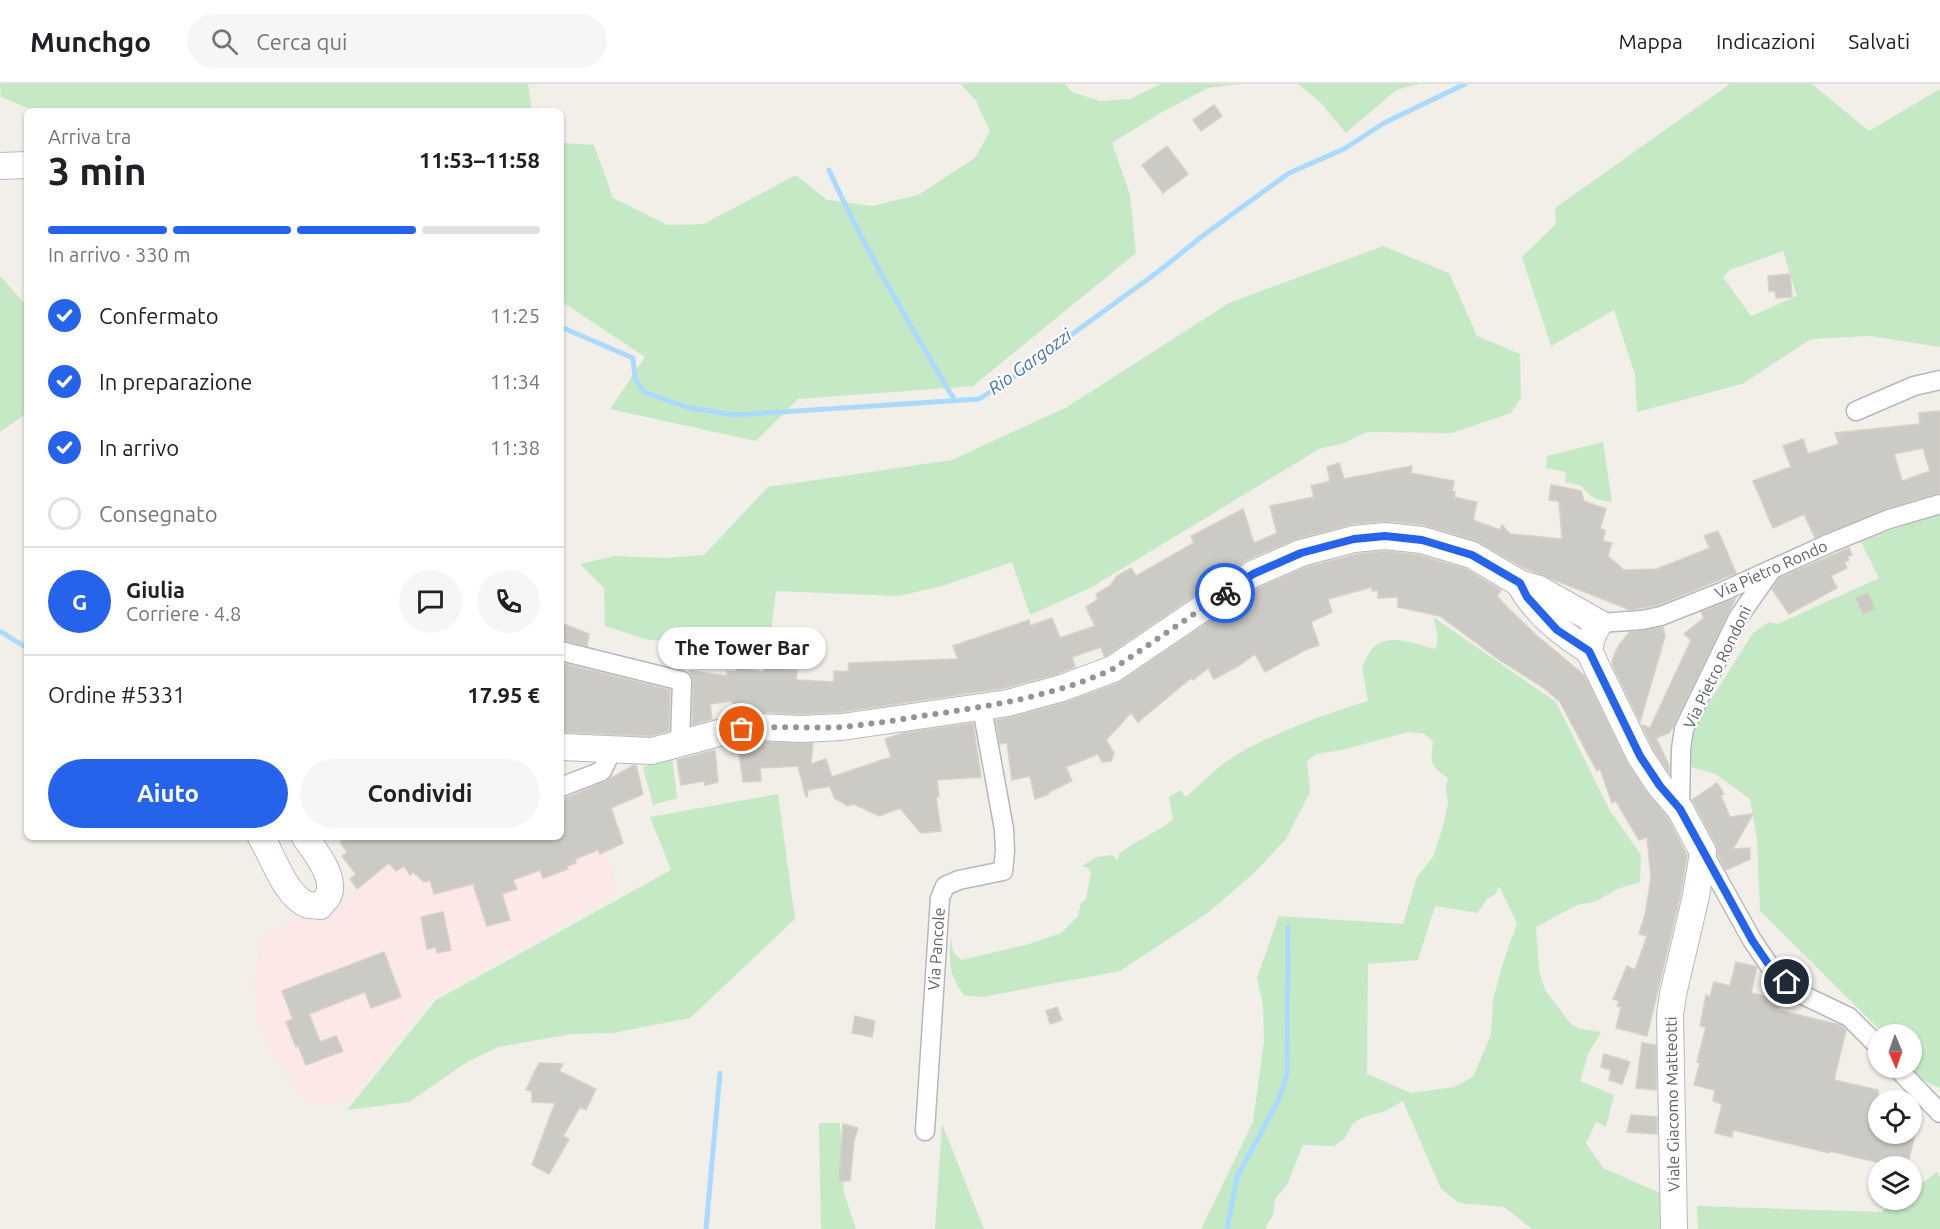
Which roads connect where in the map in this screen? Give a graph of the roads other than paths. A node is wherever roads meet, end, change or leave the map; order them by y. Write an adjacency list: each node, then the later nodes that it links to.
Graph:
1 (24, 165): 2 (street)
2 (0, 166)
3 (1940, 380): 4 (street)
4 (1856, 411)
5 (1940, 504): 6 (street, Via Pietro Rondo)
6 (1773, 568): 8 (street, Via Pietro Rondo); 16 (street, Via Pietro Rondoni)
7 (1520, 583): 8 (street); 9 (street); 11 (street)
8 (1599, 623): 9 (street)
9 (1589, 651): 16 (street)
10 (564, 652): 12 (street)
11 (982, 708): 12 (street); 27 (street, Via Pancole)
12 (680, 742): 14 (street)
13 (564, 747): 14 (street)
14 (612, 750): 15 (street)
15 (564, 786)
16 (1680, 809): 19 (street)
17 (263, 840): 18 (street)
18 (307, 840)
19 (1703, 852): 20 (street); 28 (street, Viale Giacomo Matteotti)
20 (1868, 1036)
21 (1906, 1078): 22 (street)
22 (1916, 1090)
23 (1922, 1093): 25 (street)
24 (1922, 1096): 26 (street)
25 (1940, 1100)
26 (1940, 1113)
27 (925, 1131)
28 (1674, 1229)

